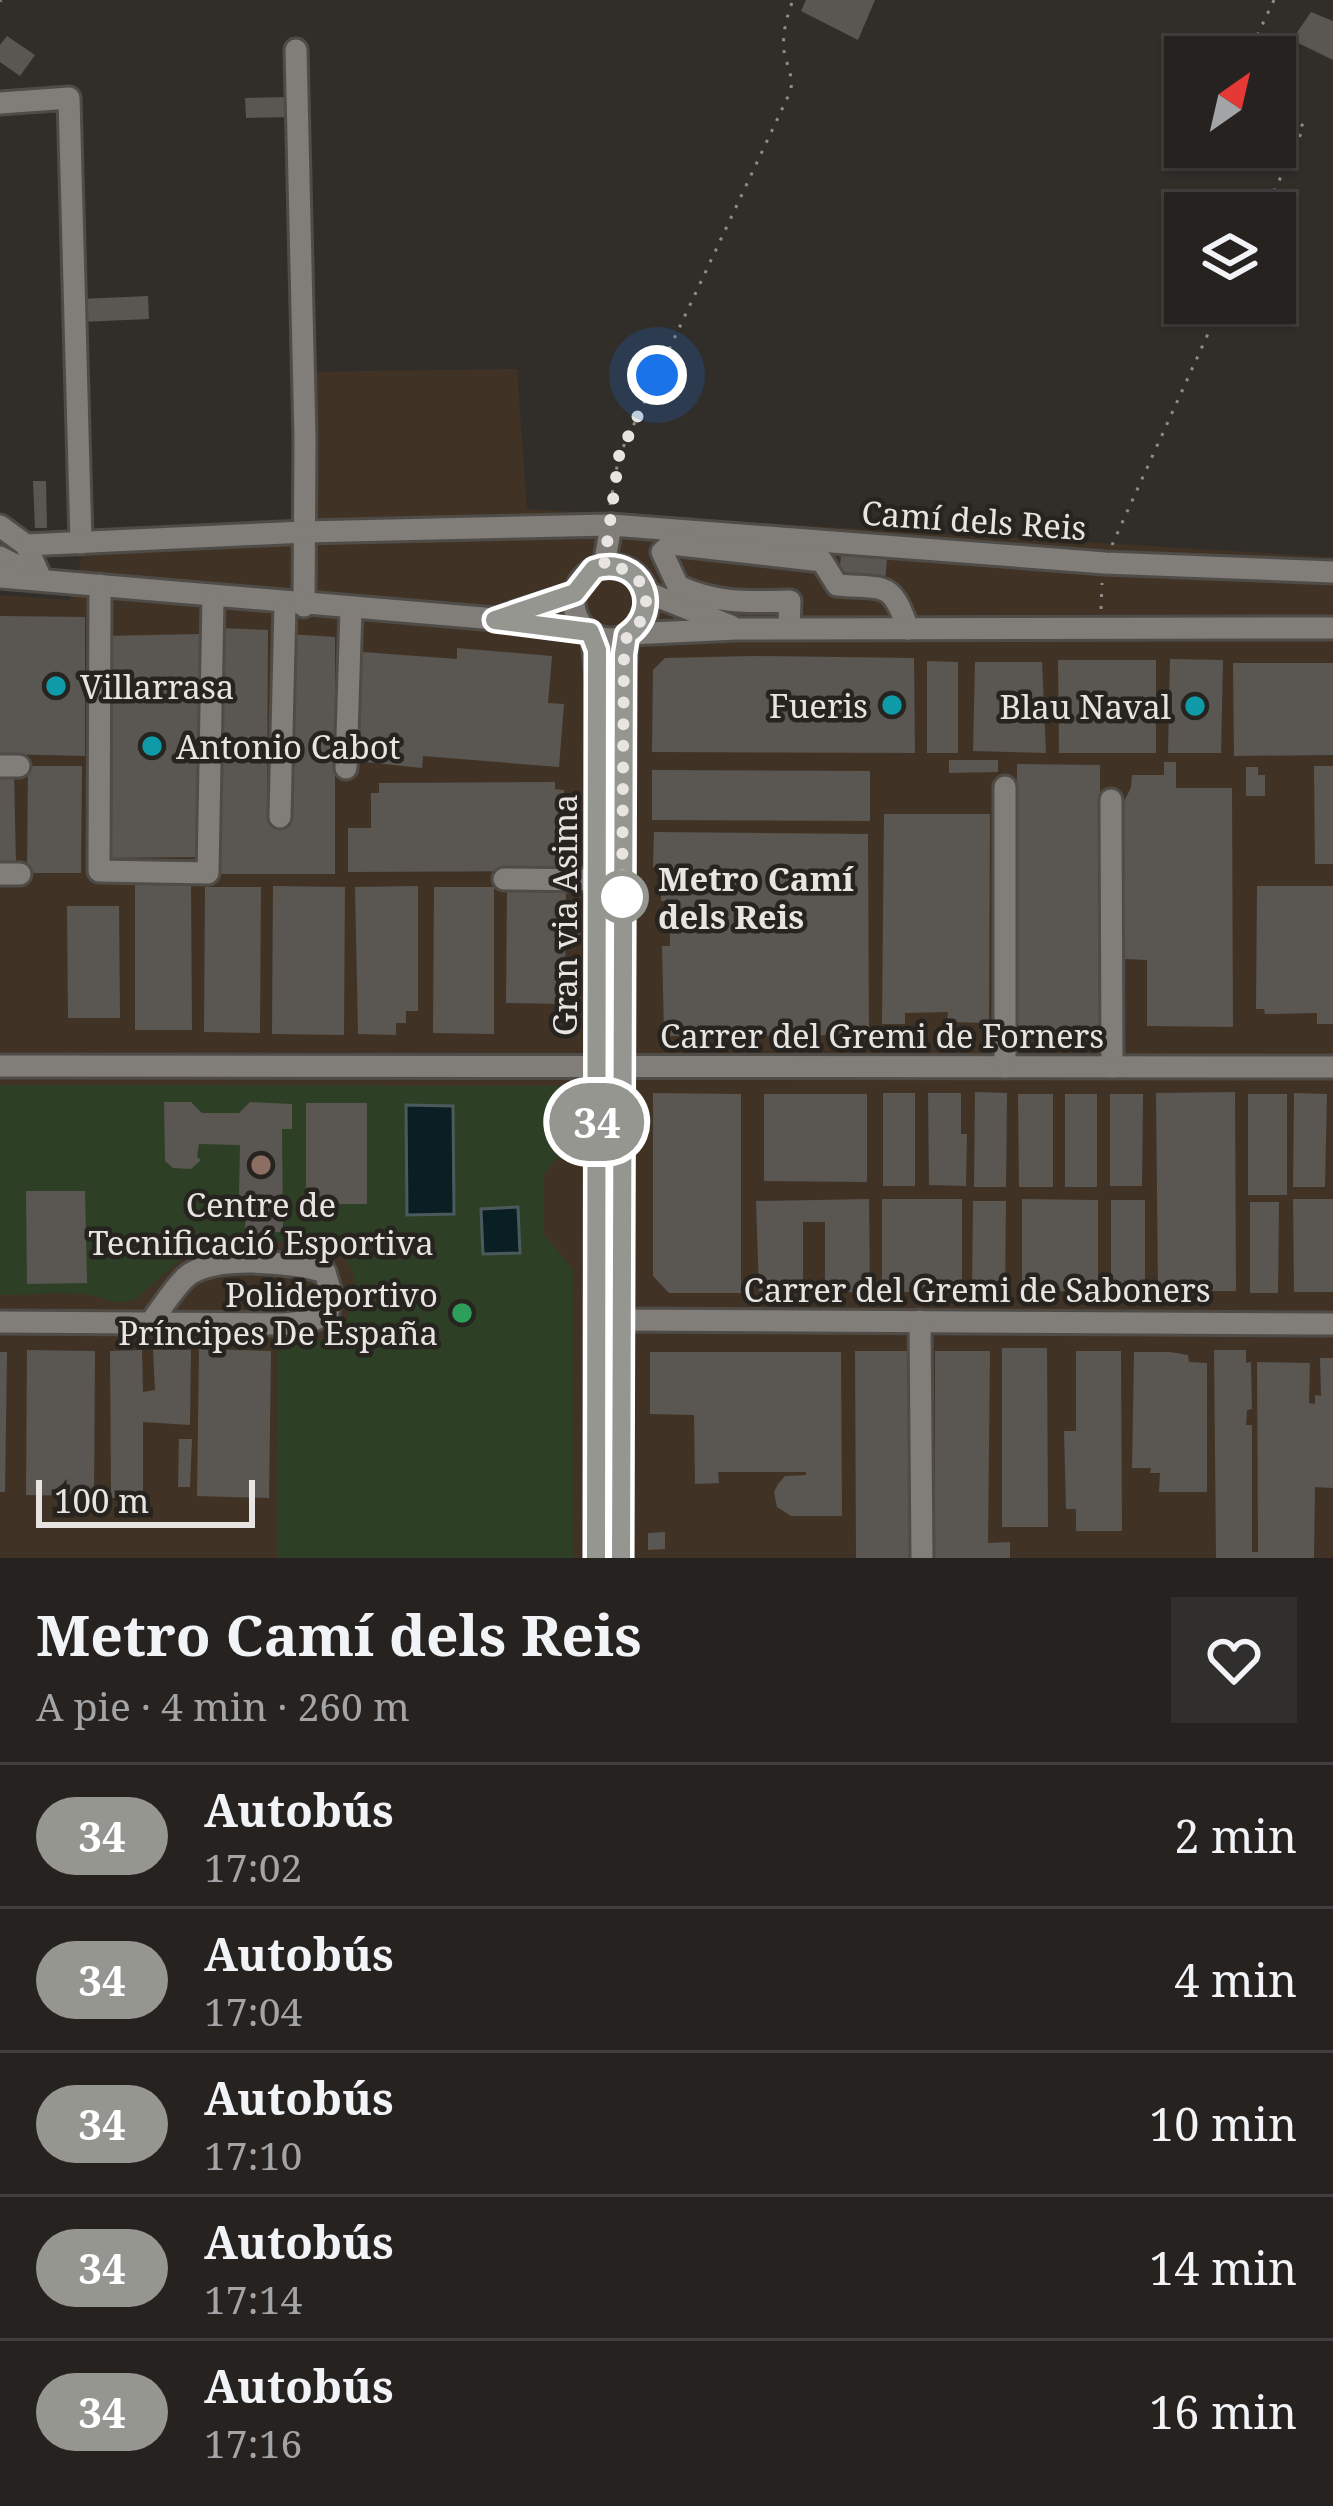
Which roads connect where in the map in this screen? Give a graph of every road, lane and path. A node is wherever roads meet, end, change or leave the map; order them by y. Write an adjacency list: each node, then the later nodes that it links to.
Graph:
1 (793, 0): 9 (path)
2 (1274, 0): 3 (path)
3 (1257, 36)
4 (296, 50): 11 (street)
5 (0, 103): 12 (street)
6 (1296, 119): 7 (path)
7 (1296, 144)
8 (1213, 324): 15 (path)
9 (611, 525): 11 (street, Camí dels Reis); 15 (street, Camí dels Reis); 16 (street)
10 (0, 526): 13 (street)
11 (304, 532): 12 (street, Camí dels Reis); 24 (street)
12 (81, 543): 13 (street, Camí dels Reis)
13 (26, 545): 19 (street)
14 (0, 557): 19 (street)
15 (1105, 563): 17 (street, Camí dels Reis); 31 (path)
16 (604, 566): 21 (street); 22 (street)
17 (1333, 572)
18 (0, 577): 19 (street)
19 (41, 579): 20 (street)
20 (100, 585): 23 (street); 23 (street)
21 (646, 592): 27 (street); 33 (street)
22 (575, 593): 26 (street); 32 (street)
23 (213, 598): 24 (street)
24 (294, 605): 25 (street); 37 (street)
25 (351, 609): 26 (street); 34 (street)
26 (495, 620): 32 (street)
27 (737, 628): 28 (street); 33 (street)
28 (789, 628): 30 (street); 30 (street)
29 (1333, 628): 31 (street)
30 (908, 629): 31 (street)
31 (1100, 629)
32 (591, 633): 33 (street); 39 (street, Gran via Asima)
33 (628, 634): 47 (street, Gran via Asima)
34 (346, 768)
35 (1005, 787): 44 (street)
36 (1111, 800): 45 (street)
37 (280, 817)
38 (504, 879): 39 (street)
39 (597, 880): 43 (street, Gran via Asima)
40 (577, 910): 41 (path)
41 (578, 938)
42 (0, 1066): 43 (street, Carrer del Gremi de Forners)
43 (596, 1067): 47 (street, Carrer del Gremi de Forners); 48 (street, Gran via Asima)
44 (1005, 1067): 45 (street, Carrer del Gremi de Forners); 47 (street, Carrer del Gremi de Forners)
45 (1112, 1067): 46 (street, Carrer del Gremi de Forners)
46 (1333, 1067)
47 (621, 1068): 49 (street, Gran via Asima)
48 (596, 1263): 49 (street); 54 (street, Gran via Asima)
49 (621, 1320): 52 (street, Carrer del Gremi de Saboners); 55 (street, Gran via Asima)
50 (0, 1322): 51 (street)
51 (151, 1322): 51 (street)
52 (920, 1322): 53 (street, Carrer del Gremi de Saboners); 56 (street)
53 (1333, 1324)
54 (596, 1558)
55 (621, 1558)
56 (922, 1558)

